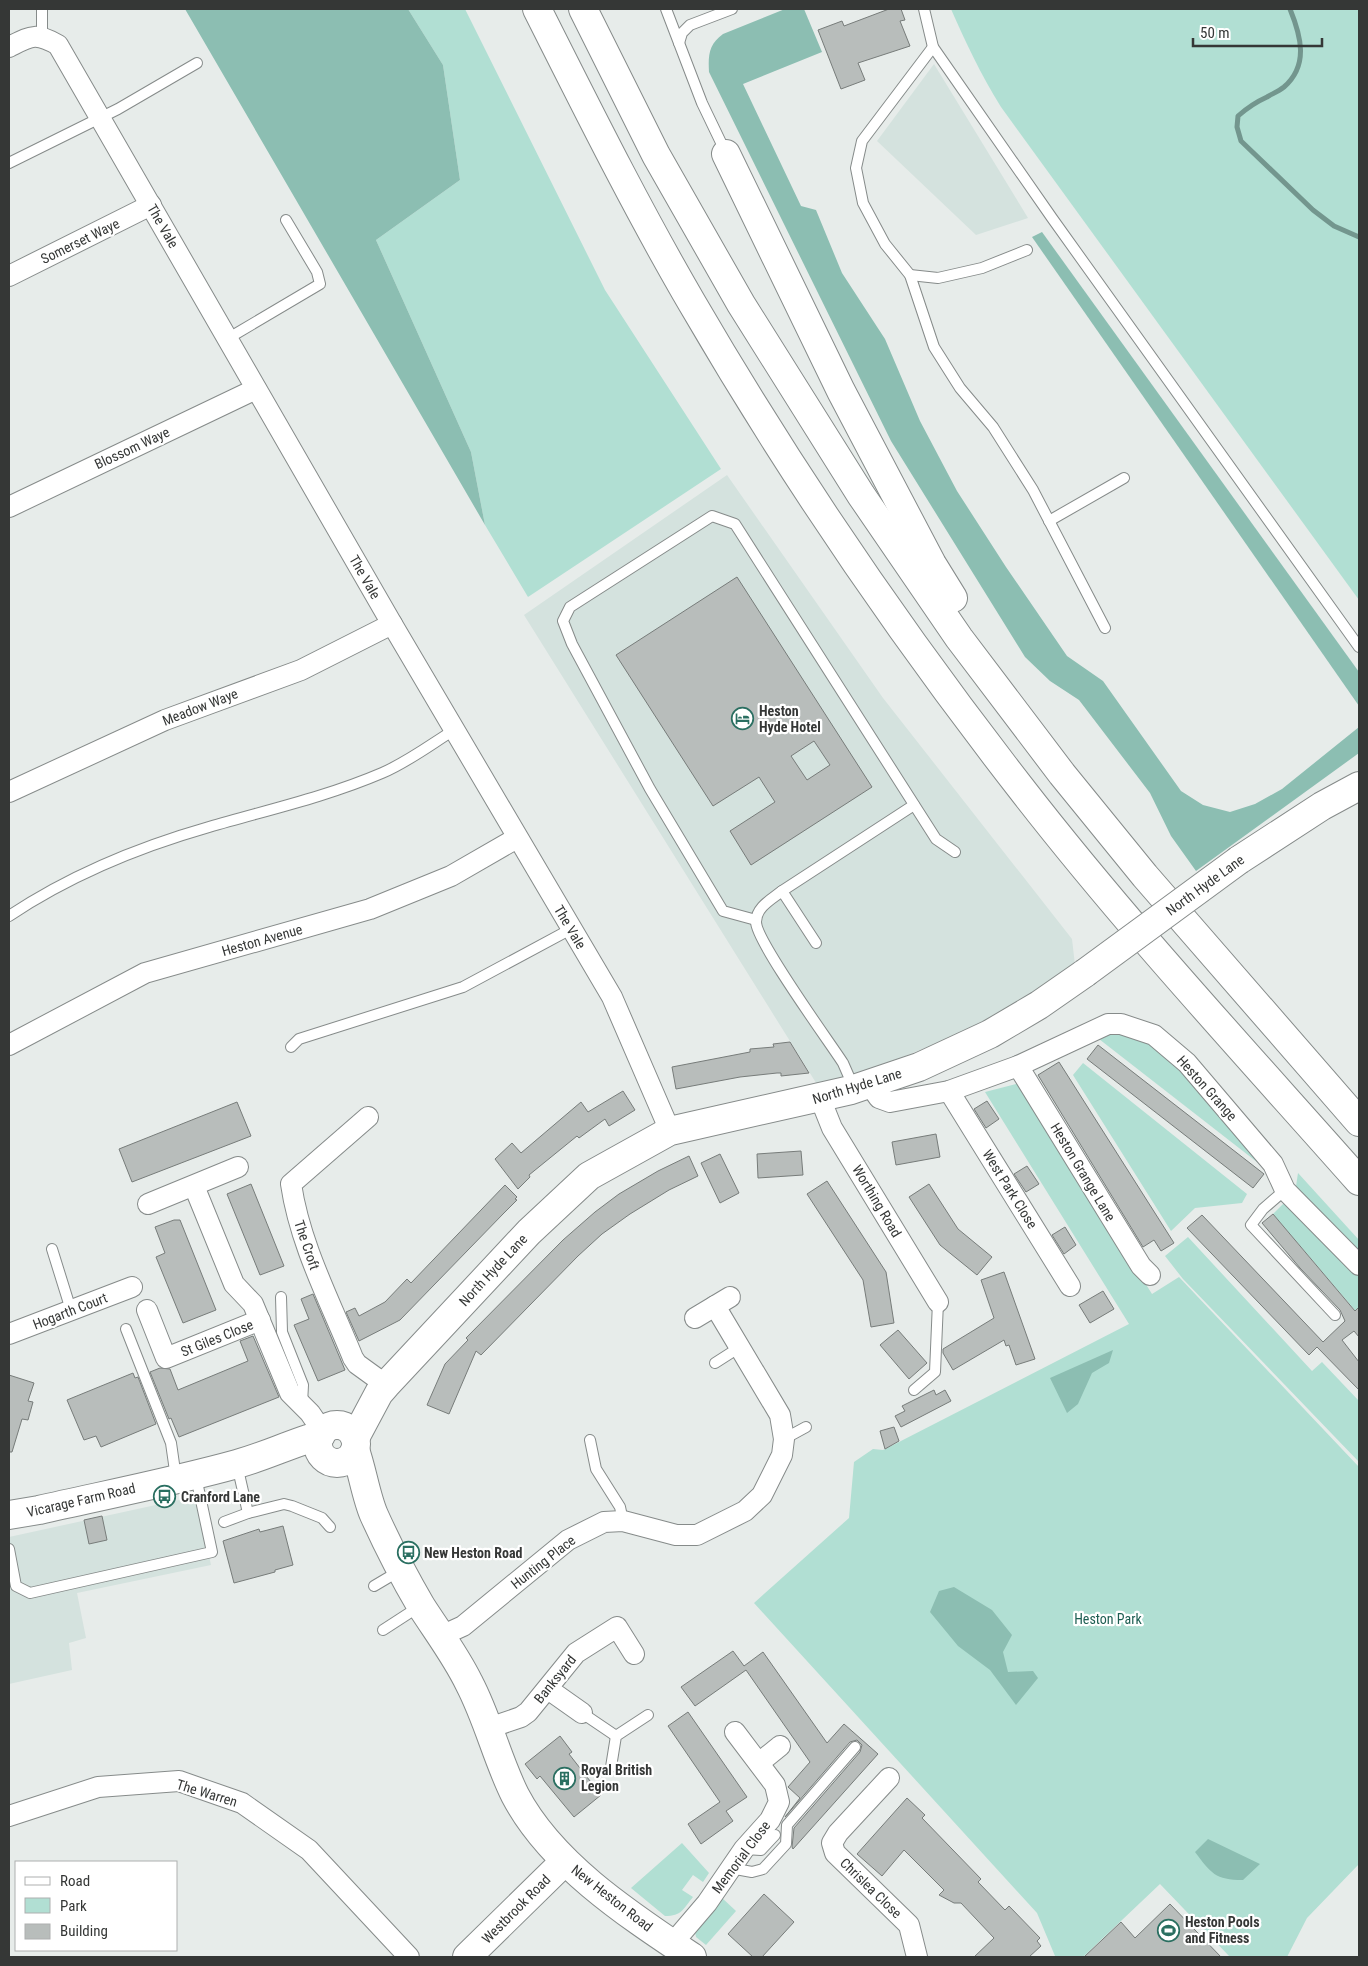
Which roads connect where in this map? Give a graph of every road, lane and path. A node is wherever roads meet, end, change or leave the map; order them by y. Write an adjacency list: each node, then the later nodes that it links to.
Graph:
1 (42, 9): 7 (lane)
2 (537, 9): 50 (main road)
3 (583, 9): 29 (main road)
4 (666, 9): 8 (lane)
5 (732, 9): 8 (lane)
6 (924, 9): 10 (lane)
7 (42, 36): 9 (street); 12 (street, The Vale)
8 (679, 43): 13 (lane)
9 (9, 47)
10 (933, 47): 18 (lane); 27 (lane)
11 (197, 63): 12 (lane)
12 (100, 117): 14 (lane); 15 (street, The Vale)
13 (726, 154): 29 (main road)
14 (9, 163)
15 (151, 205): 19 (street, Somerset Waye); 20 (street, The Vale)
16 (286, 220): 20 (lane)
17 (1027, 250): 18 (lane)
18 (910, 275): 24 (lane)
19 (9, 276)
20 (227, 339): 21 (street, The Vale)
21 (256, 389): 23 (street, Blossom Waye); 25 (street, The Vale)
22 (1124, 478): 24 (lane)
23 (9, 507)
24 (1049, 521): 26 (lane)
25 (392, 624): 28 (street, The Vale); 31 (street, Meadow Waye)
26 (1105, 628)
27 (1359, 647)
28 (454, 730): 33 (street, The Vale); 36 (lane)
29 (1062, 774): 47 (main road)
30 (1359, 786): 43 (main road, North Hyde Lane, bridge)
31 (9, 792)
32 (914, 805): 34 (lane); 35 (lane); 37 (lane)
33 (517, 838): 38 (street, The Vale); 40 (street, Heston Avenue)
34 (955, 852)
35 (782, 891): 37 (lane); 39 (lane)
36 (9, 916)
37 (756, 920): 43 (lane)
38 (571, 929): 41 (lane); 48 (street, The Vale)
39 (816, 943)
40 (9, 1045)
41 (292, 1047)
42 (1018, 1066): 44 (street, Heston Grange); 52 (street, Heston Grange); 56 (street, Heston Grange Lane)
43 (860, 1087): 44 (street, Heston Grange); 45 (main road, North Hyde Lane)
44 (949, 1092): 57 (street, West Park Close)
45 (820, 1098): 48 (main road, North Hyde Lane); 60 (street, Worthing Road)
46 (368, 1116): 70 (street, The Croft)
47 (1359, 1122)
48 (670, 1131): 70 (main road, North Hyde Lane)
49 (238, 1167): 51 (street)
50 (1359, 1181)
51 (194, 1186): 53 (street); 65 (street, St Giles Close)
52 (1285, 1190): 55 (street, Heston Grange); 63 (lane)
53 (148, 1204)
54 (52, 1249): 61 (lane)
55 (1359, 1265)
56 (1150, 1275)
57 (1070, 1286)
58 (132, 1287): 61 (street, Hogarth Court)
59 (281, 1297): 72 (lane)
60 (938, 1302): 71 (lane)
61 (71, 1310): 67 (street, Hogarth Court)
62 (147, 1310): 65 (street, St Giles Close)
63 (1335, 1315)
64 (695, 1318): 68 (street, Hunting Place)
65 (260, 1320): 72 (street, St Giles Close)
66 (126, 1329): 78 (lane)
67 (9, 1334)
68 (740, 1347): 69 (lane); 74 (street, Hunting Place)
69 (714, 1363)
70 (382, 1389): 76 (main road, North Hyde Lane)
71 (914, 1390)
72 (302, 1405): 76 (street, St Giles Close)
73 (806, 1427): 74 (lane)
74 (784, 1439): 81 (street, Hunting Place)
75 (590, 1440): 81 (lane)
76 (335, 1443): 77 (main road, Vicarage Farm Road); 85 (main road, New Heston Road)
77 (237, 1464): 78 (main road, Vicarage Farm Road); 79 (lane)
78 (185, 1476): 80 (main road, Vicarage Farm Road); 87 (lane)
79 (248, 1513): 82 (lane); 83 (lane)
80 (9, 1515)
81 (623, 1521): 90 (street, Hunting Place)
82 (224, 1522)
83 (330, 1528)
84 (9, 1549): 87 (lane)
85 (401, 1569): 86 (lane); 88 (main road, New Heston Road)
86 (374, 1586)
87 (12, 1587)
88 (421, 1605): 89 (lane); 90 (main road, New Heston Road)
89 (383, 1630)
90 (441, 1636): 95 (main road, New Heston Road)
91 (634, 1654): 92 (street, Banksyard)
92 (548, 1689): 93 (street); 95 (street, Banksyard)
93 (582, 1713): 97 (lane)
94 (648, 1715): 97 (lane)
95 (489, 1728): 106 (main road, New Heston Road)
96 (735, 1732): 100 (street, Memorial Close)
97 (616, 1736): 101 (lane)
98 (780, 1746): 100 (street)
99 (855, 1748): 107 (lane)
100 (759, 1763): 105 (street, Memorial Close)
101 (611, 1767)
102 (888, 1778): 111 (street, Chrislea Close)
103 (9, 1816): 109 (street, The Warren)
104 (776, 1836): 105 (lane)
105 (744, 1848): 107 (street, Memorial Close)
106 (565, 1860): 108 (main road, New Heston Road); 110 (main road, Westbrook Road)
107 (730, 1868): 108 (street, Memorial Close)
108 (682, 1951)
109 (409, 1957)
110 (467, 1957)
111 (917, 1957)

